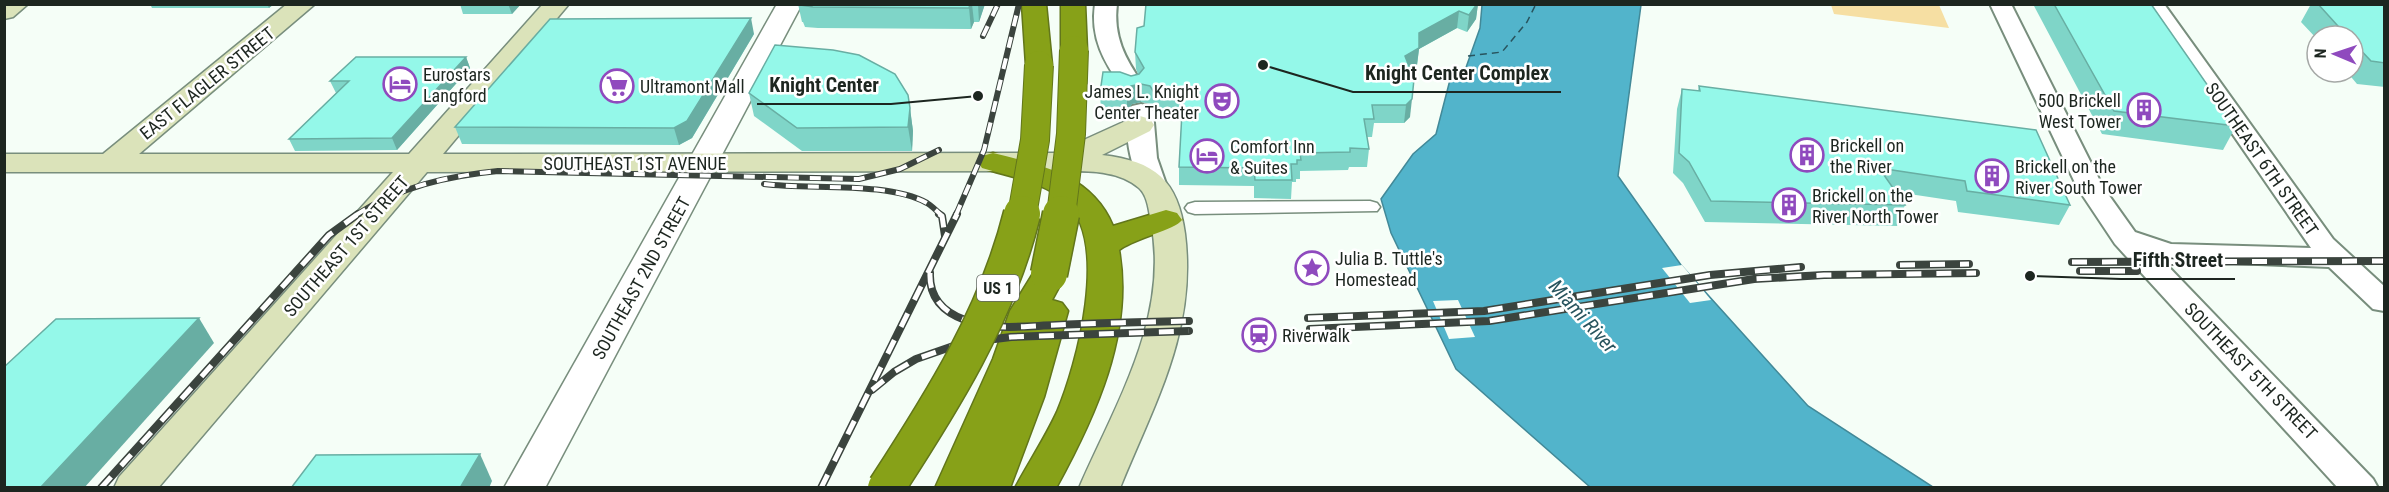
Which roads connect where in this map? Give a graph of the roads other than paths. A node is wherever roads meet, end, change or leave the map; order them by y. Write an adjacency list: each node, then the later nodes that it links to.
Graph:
1 (16, 4): 10 (main road)
2 (303, 4): 13 (main road, EAST FLAGLER STREET)
3 (557, 4): 18 (main road, SOUTHEAST 1ST STREET)
4 (790, 4): 14 (street, SOUTHEAST 2ND STREET)
5 (1034, 4): 31 (highway, US 1, bridge)
6 (1073, 4): 25 (highway, bridge)
7 (1106, 4): 11 (street)
8 (2000, 4): 22 (street, SOUTHEAST 5TH STREET)
9 (2153, 4): 24 (street, SOUTHEAST 6TH STREET)
10 (4, 12)
11 (1131, 84)
12 (1141, 126): 16 (main road); 19 (street)
13 (111, 162): 17 (main road, SOUTHEAST 1ST AVENUE); 18 (main road, SOUTHEAST 1ST AVENUE)
14 (704, 162): 15 (main road, SOUTHEAST 1ST AVENUE); 18 (main road, SOUTHEAST 1ST AVENUE); 30 (street, SOUTHEAST 2ND STREET)
15 (993, 162): 16 (main road, SOUTHEAST 1ST AVENUE); 23 (highway)
16 (1056, 162): 19 (main road, SOUTHEAST 1ST AVENUE)
17 (4, 163)
18 (418, 164): 29 (main road, SOUTHEAST 1ST STREET)
19 (1153, 184): 21 (main road)
20 (1370, 207): 21 (street)
21 (1181, 214): 23 (highway); 28 (main road)
22 (2125, 238): 24 (street); 34 (street, SOUTHEAST 5TH STREET)
23 (1103, 246): 27 (highway)
24 (2336, 258): 26 (street, SOUTHEAST 6TH STREET)
25 (1049, 274): 32 (highway); 33 (highway)
26 (2385, 302)
27 (1043, 475)
28 (1106, 482)
29 (134, 488)
30 (524, 488)
31 (886, 488)
32 (955, 488)
33 (989, 488)
34 (2361, 488)

